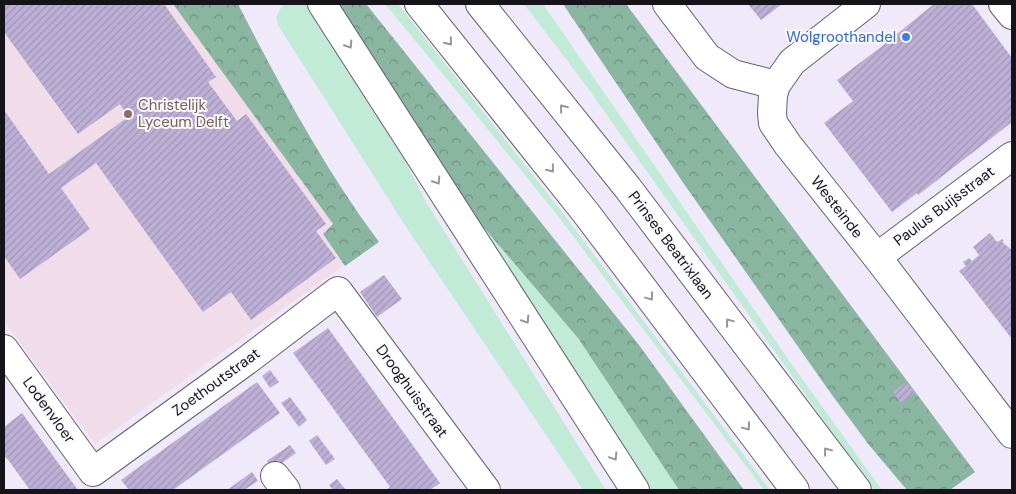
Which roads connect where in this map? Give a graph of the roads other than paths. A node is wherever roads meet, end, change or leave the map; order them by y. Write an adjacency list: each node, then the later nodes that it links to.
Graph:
1 (322, 4): 16 (main road, one-way to 16)
2 (418, 4): 17 (main road, one-way to 17)
3 (480, 4): 18 (main road, Prinses Beatrixlaan, one-way to 3)
4 (667, 4): 8 (main road)
5 (866, 4): 8 (main road)
6 (1003, 4): 7 (main road)
7 (1012, 15)
8 (776, 85): 10 (main road, Westeinde)
9 (1012, 156): 10 (main road, Paulus Buijsstraat)
10 (877, 257): 13 (main road, Westeinde)
11 (338, 291): 14 (main road, Zoethoutstraat); 15 (main road, Drooghuisstraat)
12 (7, 361): 14 (main road, Lodenvloer)
13 (1012, 434)
14 (93, 472)
15 (473, 486)
16 (635, 490)
17 (795, 490)
18 (857, 490)

